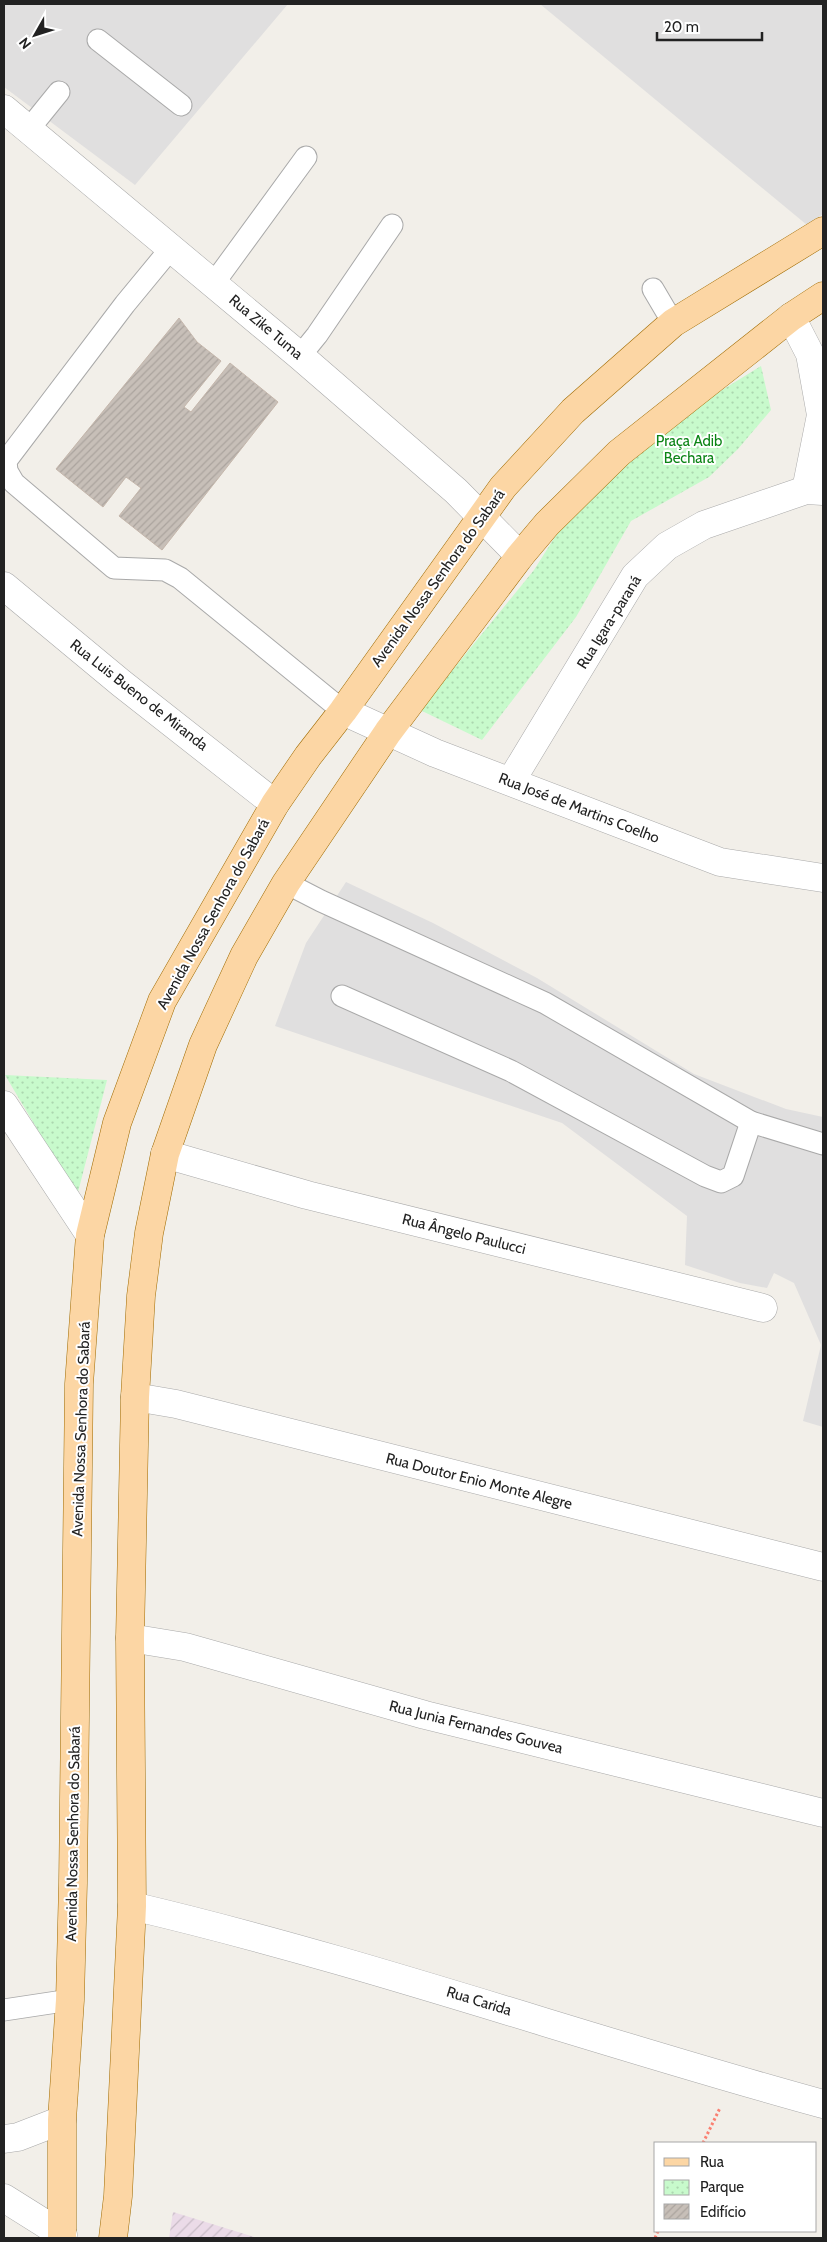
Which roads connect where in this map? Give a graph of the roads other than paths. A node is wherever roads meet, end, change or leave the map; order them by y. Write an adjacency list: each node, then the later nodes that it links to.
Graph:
1 (98, 40): 3 (lane)
2 (58, 92): 5 (lane)
3 (181, 105)
4 (4, 109): 5 (street, Rua Zike Tuma)
5 (29, 129): 9 (street, Rua Zike Tuma)
6 (306, 157): 10 (lane)
7 (392, 224): 15 (lane)
8 (823, 231): 14 (main road, Avenida Nossa Senhora do Sabará)
9 (172, 247): 10 (street, Rua Zike Tuma); 20 (lane)
10 (214, 282): 15 (street, Rua Zike Tuma)
11 (653, 289): 14 (lane)
12 (823, 296): 13 (main road)
13 (790, 317): 16 (street); 18 (main road)
14 (673, 323): 17 (main road, Avenida Nossa Senhora do Sabará)
15 (300, 356): 17 (street, Rua Zike Tuma)
16 (815, 490): 22 (street, Rua Igara-paraná)
17 (481, 516): 18 (street, Rua Zike Tuma); 20 (main road, Avenida Nossa Senhora do Sabará)
18 (520, 556): 21 (main road)
19 (4, 586): 23 (street, Rua Luis Bueno de Miranda)
20 (343, 711): 21 (street, Rua José de Martins Coelho); 23 (main road, Avenida Nossa Senhora do Sabará)
21 (388, 732): 22 (street, Rua José de Martins Coelho); 25 (main road)
22 (511, 781): 24 (street, Rua José de Martins Coelho)
23 (275, 804): 31 (main road, Avenida Nossa Senhora do Sabará)
24 (823, 878)
25 (286, 882): 28 (lane); 30 (main road)
26 (342, 996): 28 (lane)
27 (4, 1105): 31 (street)
28 (750, 1122): 29 (lane)
29 (823, 1144)
30 (166, 1154): 32 (street, Rua Ângelo Paulucci); 33 (main road)
31 (90, 1235): 38 (main road, Avenida Nossa Senhora do Sabará)
32 (763, 1308)
33 (134, 1397): 34 (street, Rua Doutor Enio Monte Alegre); 35 (main road)
34 (823, 1568)
35 (130, 1638): 36 (street, Rua Junia Fernandes Gouvea); 37 (main road)
36 (823, 1813)
37 (132, 1906): 40 (street, Rua Carida); 45 (main road)
38 (70, 2000): 39 (lane); 41 (main road, Avenida Nossa Senhora do Sabará)
39 (4, 2010)
40 (823, 2104)
41 (62, 2120): 42 (street); 44 (main road, Avenida Nossa Senhora do Sabará)
42 (4, 2139)
43 (4, 2198): 44 (street)
44 (62, 2237)
45 (114, 2238)

